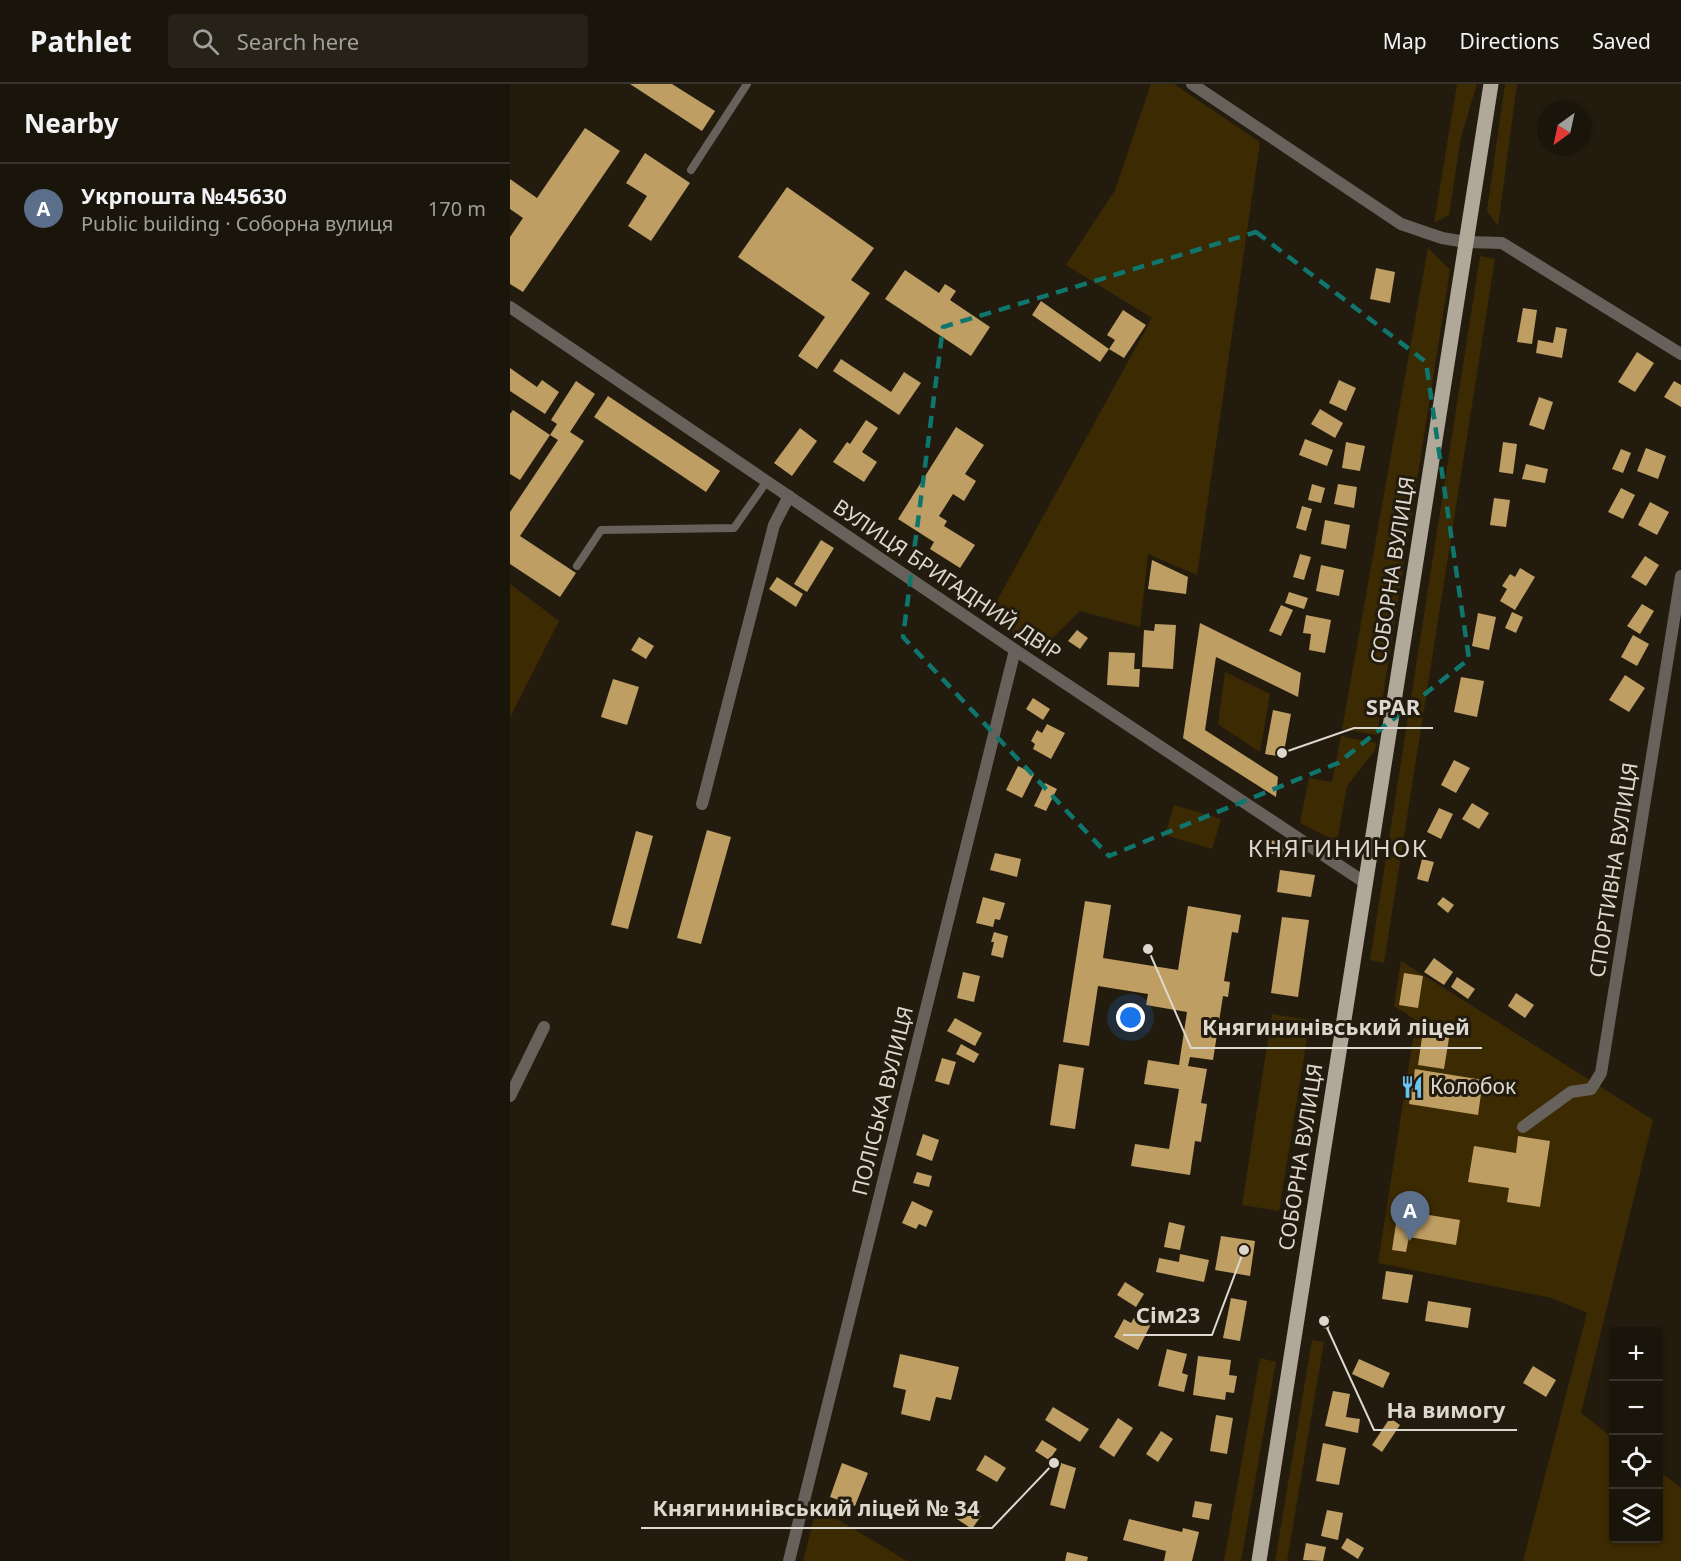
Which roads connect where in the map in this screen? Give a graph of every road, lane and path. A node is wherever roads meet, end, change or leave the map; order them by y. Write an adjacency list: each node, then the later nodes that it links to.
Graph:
1 (747, 84): 4 (lane)
2 (1192, 84): 5 (street)
3 (1491, 84): 5 (main road, СОБОРНА ВУЛИЦЯ)
4 (692, 170)
5 (1466, 242): 7 (street); 14 (main road, СОБОРНА ВУЛИЦЯ)
6 (510, 307): 8 (street, ВУЛИЦЯ БРИГАДНИЙ ДВІР)
7 (1681, 354)
8 (767, 481): 9 (street, ВУЛИЦЯ БРИГАДНИЙ ДВІР); 10 (lane)
9 (789, 496): 12 (street, ВУЛИЦЯ БРИГАДНИЙ ДВІР); 13 (street)
10 (577, 566)
11 (1681, 576): 17 (street, СПОРТИВНА ВУЛИЦЯ)
12 (1015, 650): 14 (street, ВУЛИЦЯ БРИГАДНИЙ ДВІР); 18 (street, ПОЛІСЬКА ВУЛИЦЯ)
13 (702, 804)
14 (1365, 882): 19 (main road, СОБОРНА ВУЛИЦЯ)
15 (544, 1027): 16 (street)
16 (510, 1096)
17 (1522, 1127)
18 (789, 1561)
19 (1259, 1561)

